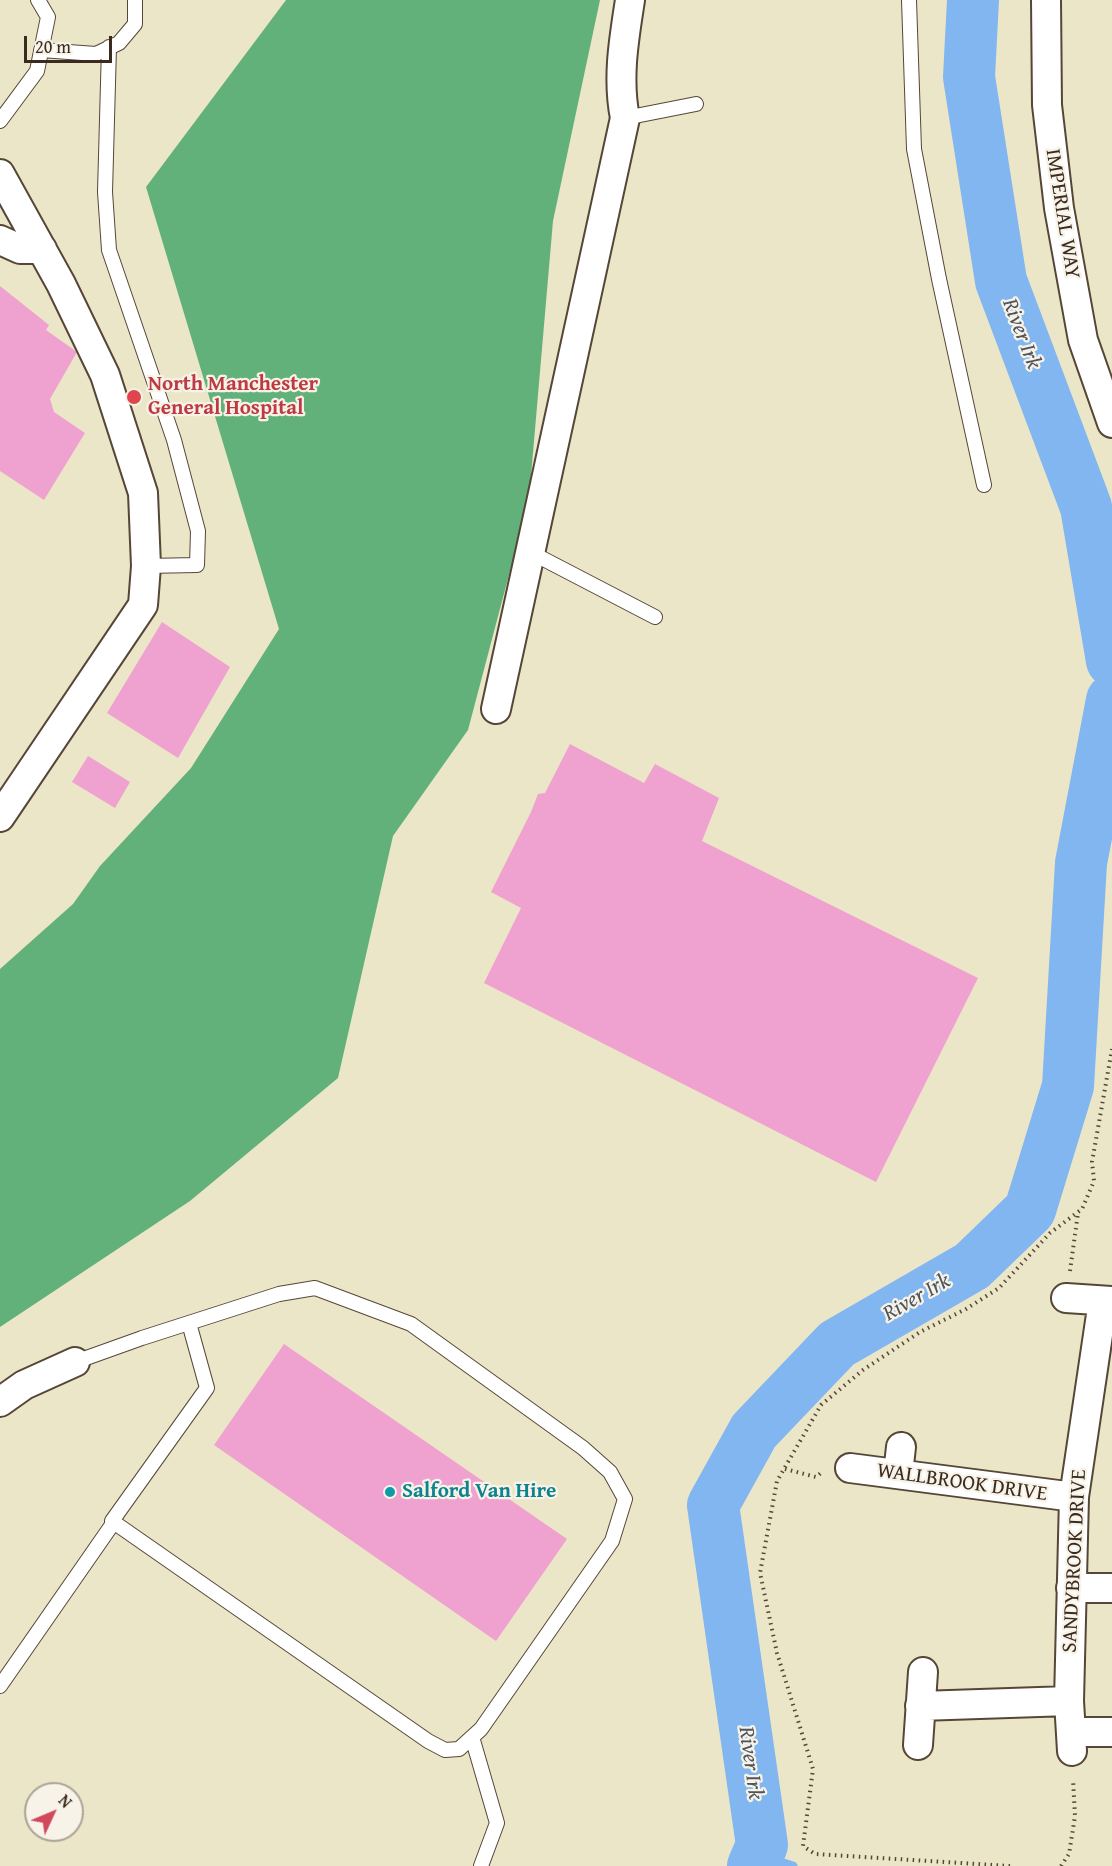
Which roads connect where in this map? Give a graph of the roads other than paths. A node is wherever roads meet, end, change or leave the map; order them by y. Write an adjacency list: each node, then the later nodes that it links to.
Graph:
1 (38, 0): 7 (lane)
2 (135, 0): 6 (lane)
3 (630, 0): 9 (street)
4 (909, 0): 15 (lane)
5 (1046, 0): 14 (street, IMPERIAL WAY)
6 (109, 47): 7 (lane); 17 (lane)
7 (41, 51): 10 (lane)
8 (696, 104): 9 (lane)
9 (625, 118): 16 (street)
10 (0, 121)
11 (0, 174): 13 (street)
12 (0, 240): 13 (street)
13 (42, 249): 17 (street)
14 (1112, 423)
15 (984, 484)
16 (530, 552): 18 (lane); 19 (street)
17 (146, 566): 20 (street)
18 (655, 617)
19 (496, 709)
20 (3, 806)
21 (1066, 1298): 22 (street)
22 (1107, 1301): 27 (street, SANDYBROOK DRIVE)
23 (189, 1323): 24 (lane); 28 (lane); 36 (lane)
24 (75, 1362): 25 (street)
25 (0, 1402)
26 (850, 1468): 27 (street, WALLBROOK DRIVE)
27 (1074, 1497): 29 (street, SANDYBROOK DRIVE)
28 (114, 1522): 32 (lane); 36 (lane)
29 (1071, 1588): 30 (street); 33 (street, SANDYBROOK DRIVE)
30 (1112, 1588)
31 (923, 1672): 34 (street)
32 (0, 1686)
33 (1069, 1701): 34 (street); 35 (street, SANDYBROOK DRIVE)
34 (920, 1706): 37 (street)
35 (1112, 1732)
36 (472, 1737): 38 (lane)
37 (918, 1745)
38 (481, 1866)

